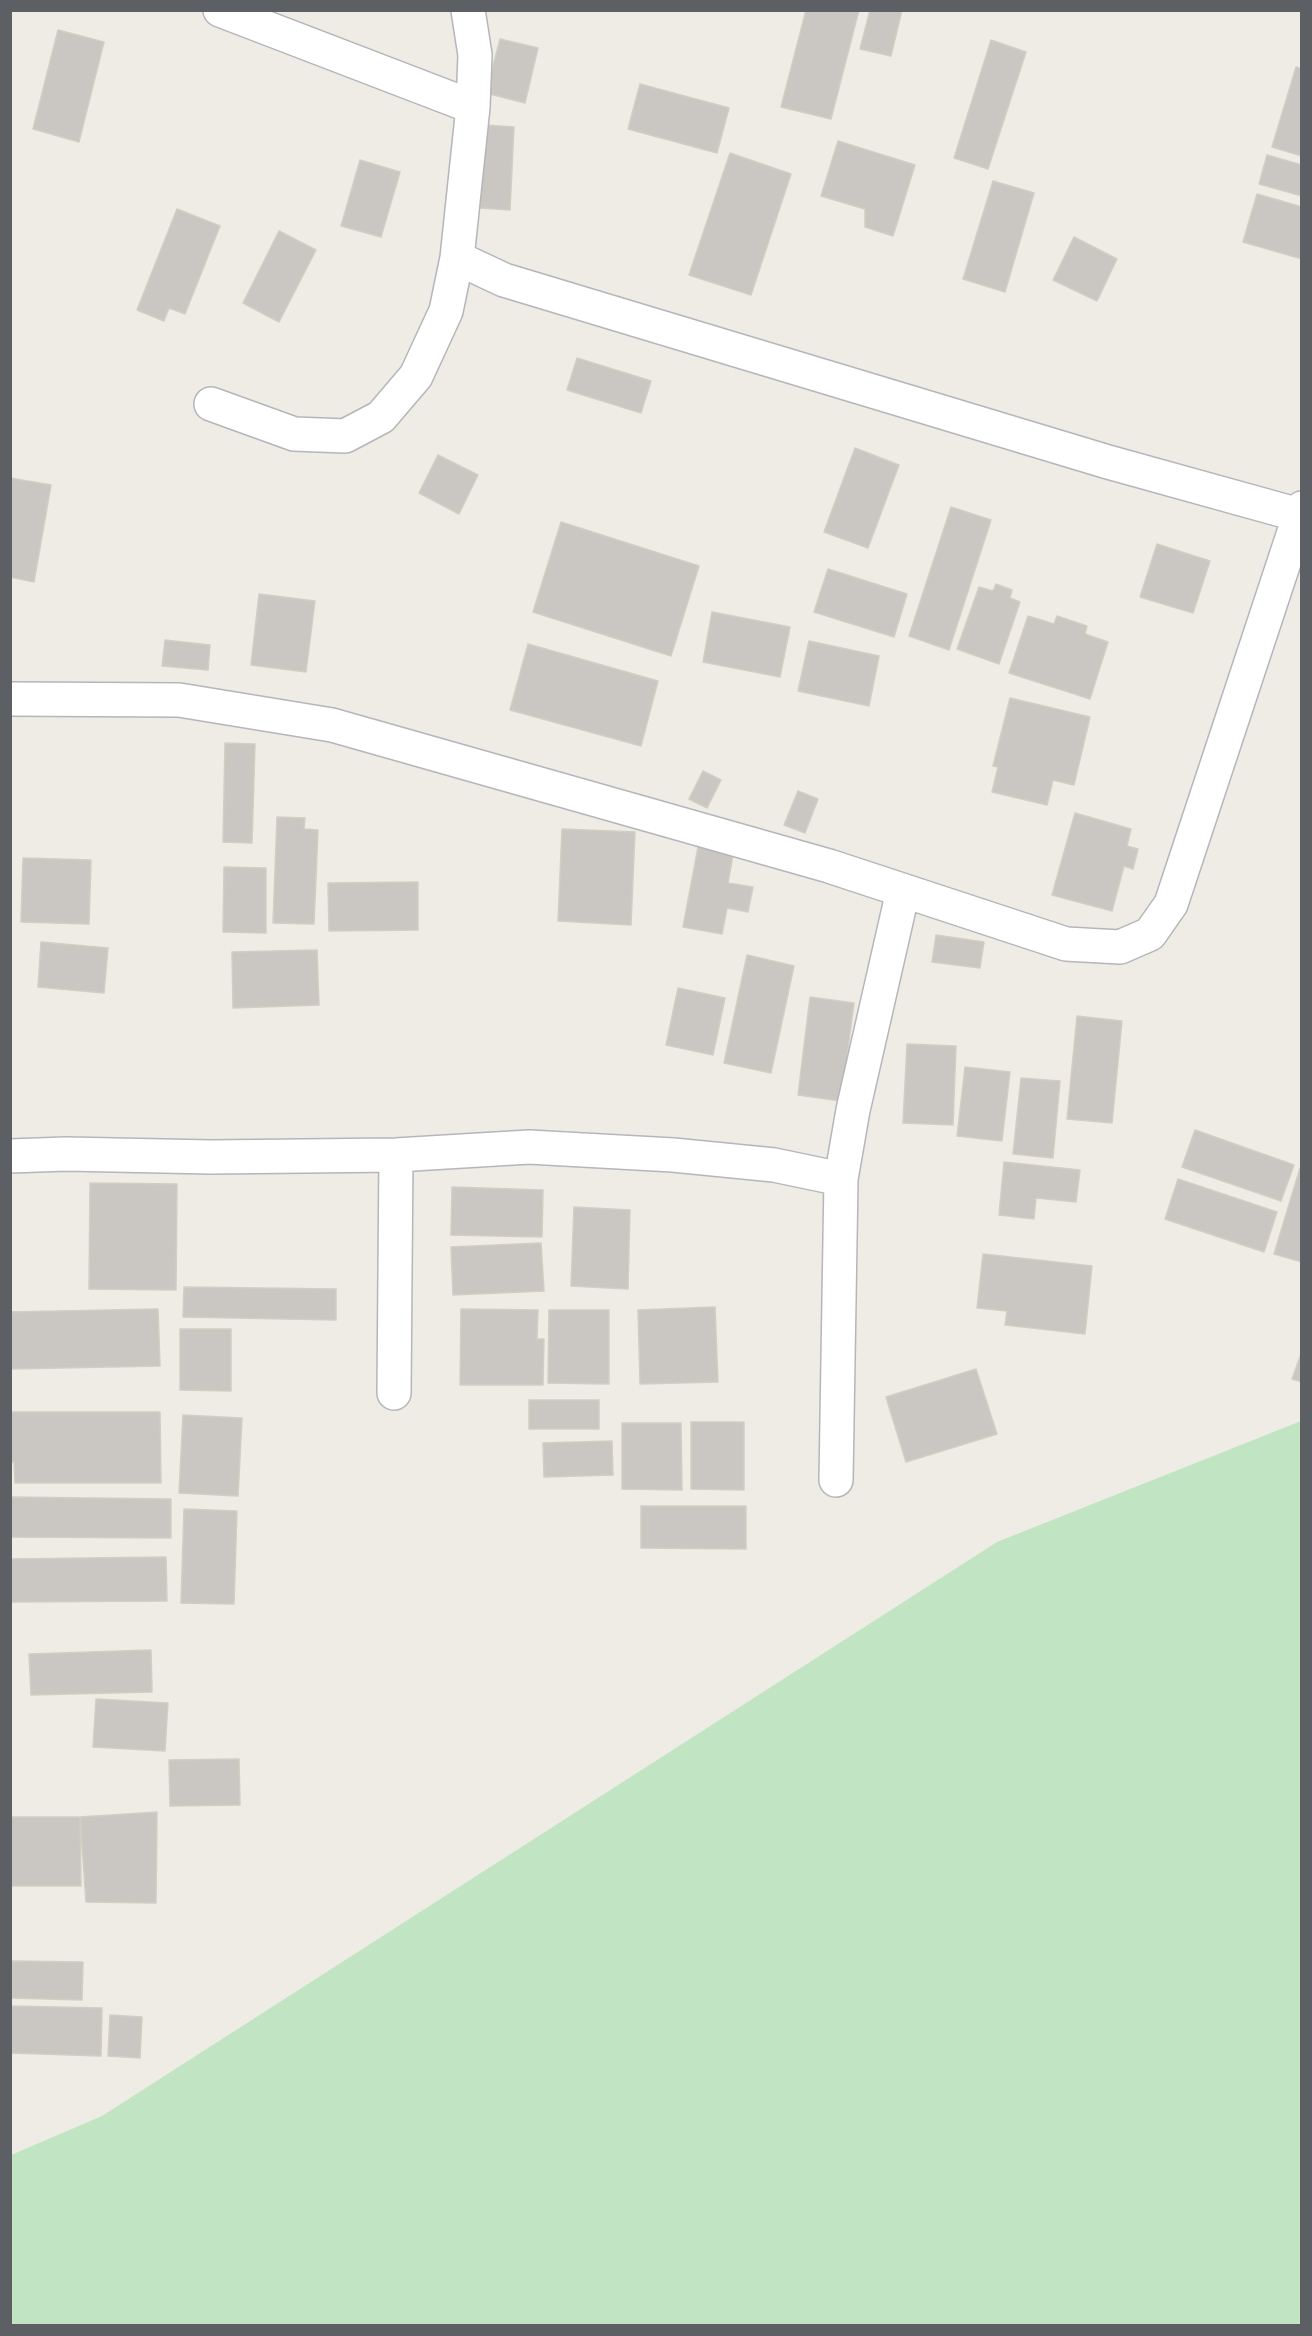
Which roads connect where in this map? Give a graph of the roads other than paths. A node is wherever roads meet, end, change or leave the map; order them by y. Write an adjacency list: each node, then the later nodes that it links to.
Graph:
1 (220, 10): 3 (street)
2 (468, 10): 3 (street)
3 (473, 107): 4 (street)
4 (457, 258): 5 (street); 6 (street)
5 (211, 404)
6 (1300, 512): 8 (street)
7 (10, 699): 8 (street)
8 (903, 891): 11 (street)
9 (396, 1155): 10 (street); 11 (street); 12 (street)
10 (10, 1156)
11 (841, 1179): 13 (street)
12 (394, 1393)
13 (836, 1480)

